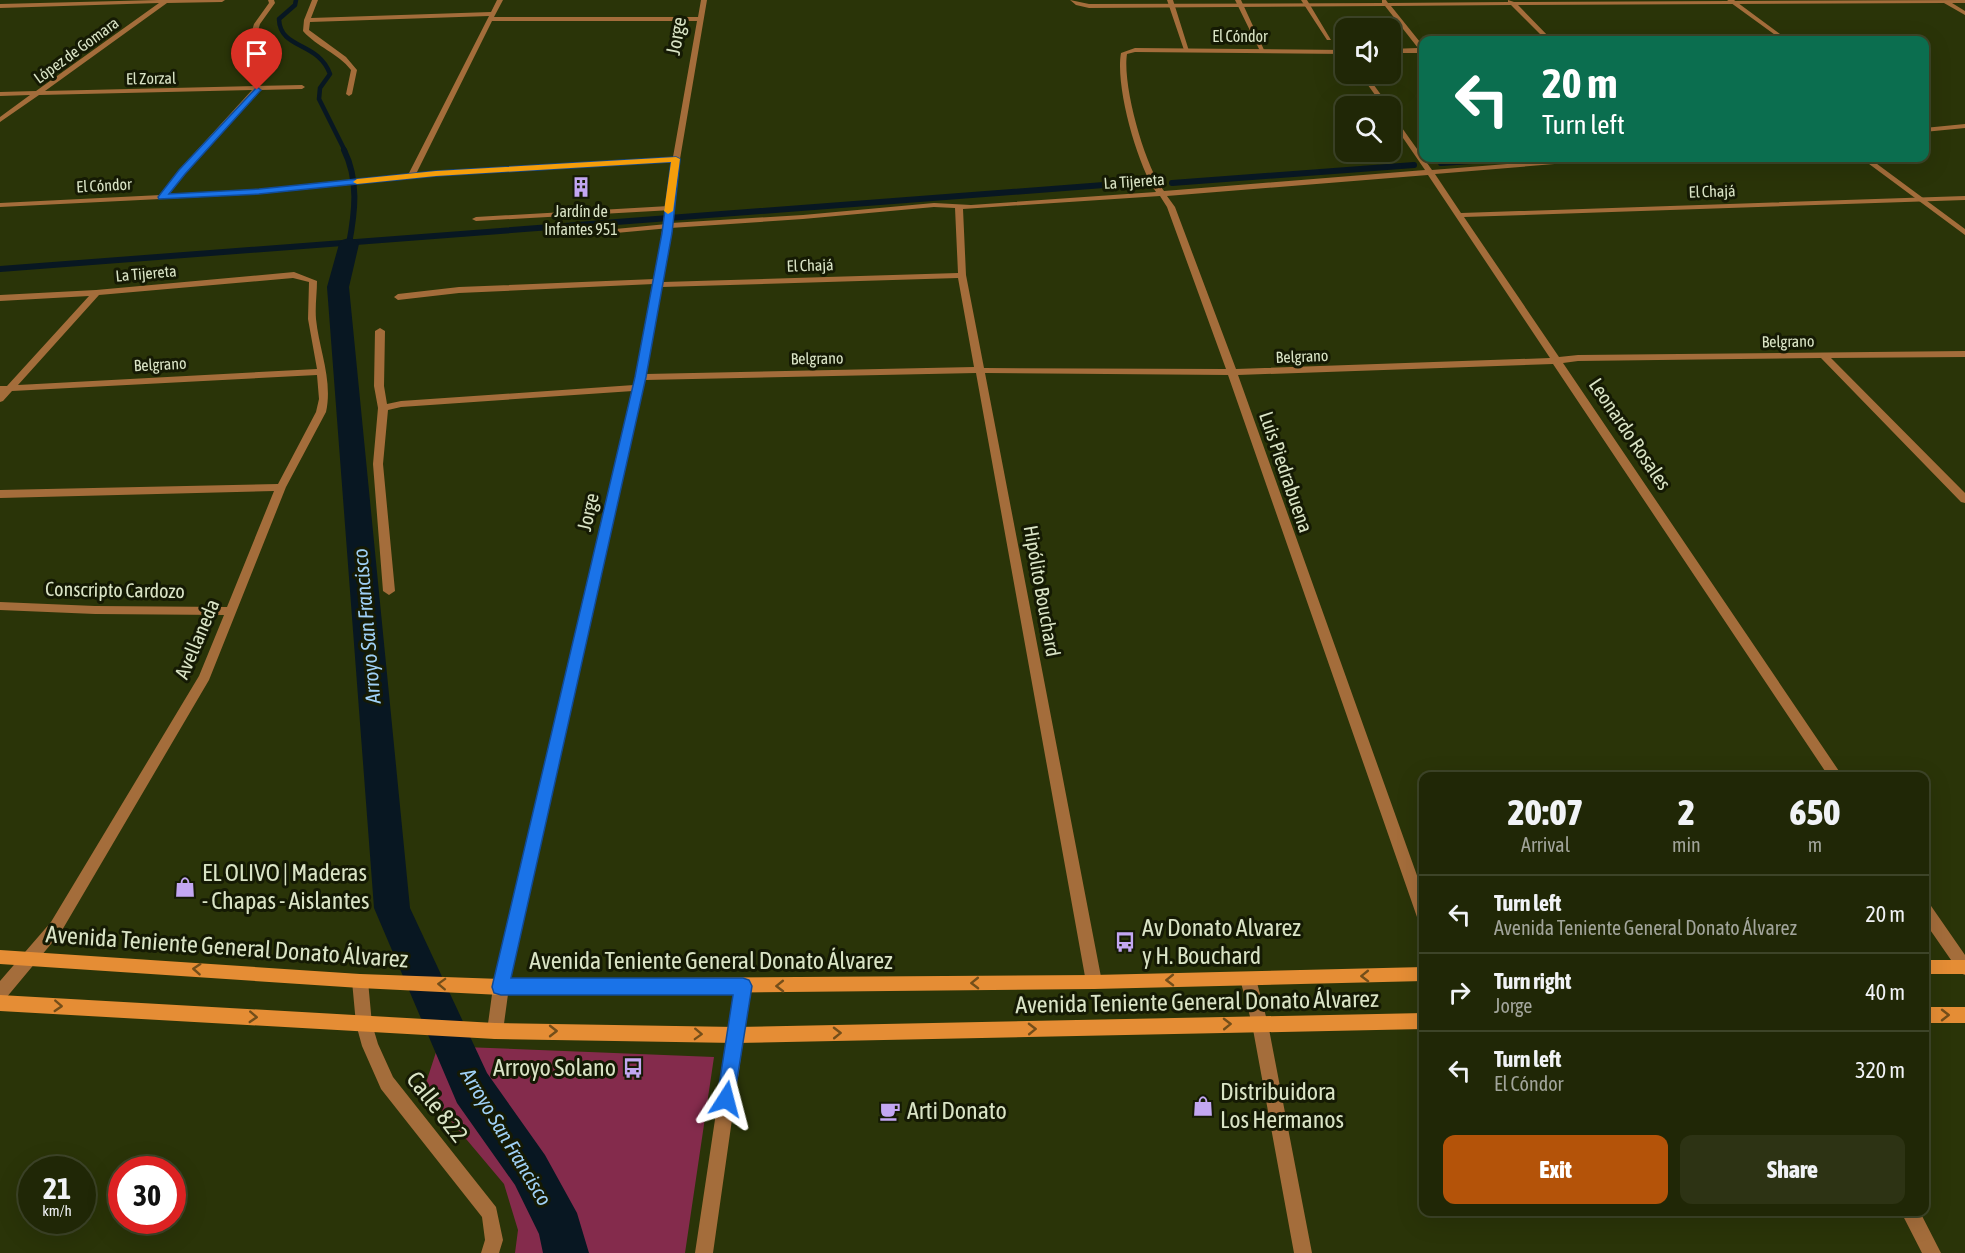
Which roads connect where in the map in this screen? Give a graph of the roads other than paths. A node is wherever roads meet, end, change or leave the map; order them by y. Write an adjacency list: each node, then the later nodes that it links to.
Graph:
1 (222, 0): 6 (street)
2 (271, 0): 27 (street)
3 (315, 0): 20 (street)
4 (500, 0): 18 (street)
5 (704, 0): 19 (street, Jorge)
6 (166, 1): 16 (street); 34 (street, López de Gomara)
7 (1073, 1): 12 (street)
8 (1944, 1): 9 (street); 11 (street); 17 (street)
9 (1965, 1)
10 (1512, 2): 11 (street); 15 (street); 21 (street)
11 (1733, 2): 22 (street)
12 (1171, 3): 13 (street); 26 (street)
13 (1239, 3): 14 (street); 28 (street)
14 (1305, 3): 15 (street); 23 (street)
15 (1385, 3): 24 (street)
16 (0, 6)
17 (1965, 13)
18 (491, 16): 19 (street); 20 (street); 47 (street)
19 (699, 19): 42 (street, Jorge)
20 (307, 20): 36 (street)
21 (1545, 36)
22 (1780, 36)
23 (1329, 39)
24 (1419, 46)
25 (1135, 50): 26 (street, El Cóndor); 48 (street, Luis Piedrabuena)
26 (1187, 50): 28 (street, El Cóndor)
27 (274, 51)
28 (1263, 51): 31 (street, El Cóndor)
29 (1401, 51): 30 (street)
30 (1419, 51)
31 (1335, 52)
32 (302, 87): 33 (street, El Zorzal)
33 (257, 90): 34 (street, El Zorzal); 49 (street)
34 (38, 93): 35 (street, El Zorzal); 37 (street, López de Gomara)
35 (0, 94)
36 (349, 94)
37 (0, 120)
38 (1965, 126): 40 (street)
39 (1401, 129): 41 (street, Leonardo Rosales)
40 (1929, 130)
41 (1419, 155)
42 (676, 159): 47 (street, El Cóndor); 55 (street, Jorge)
43 (1424, 162): 46 (street, Leonardo Rosales)
44 (1554, 162): 46 (street, La Tijereta)
45 (1870, 162): 51 (street)
46 (1431, 172): 48 (street, La Tijereta); 54 (street, Leonardo Rosales)
47 (411, 176): 49 (street, El Cóndor)
48 (1161, 194): 53 (street, La Tijereta); 71 (street, Luis Piedrabuena)
49 (162, 197): 52 (street, El Cóndor)
50 (1965, 198): 51 (street, El Chajá)
51 (1919, 199): 54 (street, El Chajá); 58 (street)
52 (0, 205)
53 (959, 207): 55 (street, La Tijereta); 60 (street, Hipólito Bouchard)
54 (1460, 215): 68 (street, Leonardo Rosales)
55 (668, 217): 56 (street); 57 (street); 61 (street, Jorge)
56 (476, 219)
57 (605, 232)
58 (1965, 233)
59 (294, 275): 62 (street, La Tijereta); 70 (street, Avellaneda)
60 (962, 275): 61 (street, El Chajá); 69 (street, Hipólito Bouchard)
61 (658, 283): 63 (street, El Chajá); 72 (street, Jorge)
62 (96, 293): 64 (street, La Tijereta); 73 (street)
63 (398, 297)
64 (0, 298)
65 (380, 331): 76 (street)
66 (1965, 354): 67 (street, Belgrano)
67 (1823, 355): 68 (street, Belgrano); 79 (street)
68 (1556, 360): 71 (street, Belgrano); 83 (street, Leonardo Rosales)
69 (982, 371): 71 (street, Belgrano); 72 (street, Belgrano); 93 (street, Hipólito Bouchard)
70 (322, 372): 73 (street, Belgrano); 77 (street, Avellaneda)
71 (1232, 372): 84 (street, Luis Piedrabuena)
72 (639, 382): 76 (street, Belgrano); 95 (street, Jorge)
73 (11, 388): 74 (street, Belgrano); 75 (street)
74 (0, 389)
75 (0, 399)
76 (383, 408): 80 (street)
77 (281, 487): 78 (street); 82 (street, Avellaneda)
78 (0, 494)
79 (1965, 499)
80 (389, 591)
81 (0, 606): 82 (street, Conscripto Cardozo)
82 (230, 611): 87 (street, Avellaneda)
83 (1833, 772)
84 (1419, 902)
85 (1929, 915): 89 (street)
86 (0, 957): 87 (main road, Avenida Teniente General Donato Álvarez)
87 (30, 959): 92 (main road, Avenida Teniente General Donato Álvarez, one-way to 87); 96 (street, Avellaneda)
88 (1929, 967): 89 (main road)
89 (1965, 967)
90 (1419, 974): 91 (main road, Avenida Teniente General Donato Álvarez, one-way to 91)
91 (1248, 979): 93 (main road, Avenida Teniente General Donato Álvarez, one-way to 93); 102 (street)
92 (360, 981): 95 (main road, Avenida Teniente General Donato Álvarez, one-way to 92); 101 (street, Calle 822)
93 (1094, 982): 94 (main road, Avenida Teniente General Donato Álvarez, one-way to 94)
94 (743, 986): 95 (main road, Avenida Teniente General Donato Álvarez); 104 (street)
95 (501, 987): 103 (street, Jorge)
96 (0, 993)
97 (0, 1003): 101 (main road, Avenida Teniente General Donato Álvarez, one-way to 101)
98 (1929, 1015): 99 (main road, one-way to 99)
99 (1965, 1015)
100 (1419, 1021): 102 (main road, Avenida Teniente General Donato Álvarez)
101 (364, 1024): 103 (main road, Avenida Teniente General Donato Álvarez); 106 (street, Calle 822)
102 (1260, 1024): 104 (main road, Avenida Teniente General Donato Álvarez, one-way to 102); 108 (street)
103 (495, 1031): 104 (main road, Avenida Teniente General Donato Álvarez, one-way to 104)
104 (736, 1035): 107 (street)
105 (1912, 1216): 109 (street)
106 (490, 1253)
107 (704, 1253)
108 (1304, 1253)
109 (1932, 1253)

